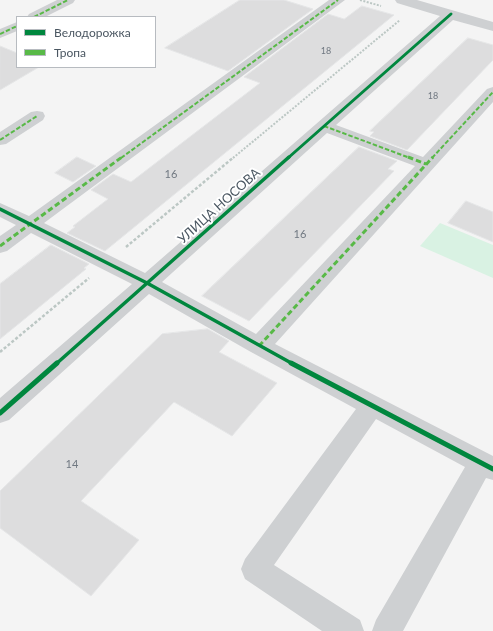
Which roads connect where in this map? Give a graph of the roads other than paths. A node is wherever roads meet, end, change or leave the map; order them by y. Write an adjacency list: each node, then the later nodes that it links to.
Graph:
1 (68, 0): 5 (street)
2 (338, 0): 15 (street)
3 (402, 0): 4 (street)
4 (451, 14): 7 (street); 11 (street, УЛИЦА НОСОВА)
5 (36, 16)
6 (16, 26): 8 (street)
7 (493, 27)
8 (0, 34)
9 (493, 92): 13 (street)
10 (37, 116): 12 (street)
11 (324, 126): 13 (street); 17 (street, УЛИЦА НОСОВА)
12 (0, 140)
13 (426, 164): 18 (street)
14 (0, 209): 15 (street)
15 (30, 224): 16 (street); 17 (street)
16 (0, 246)
17 (147, 283): 18 (street); 20 (street, УЛИЦА НОСОВА)
18 (259, 346): 19 (street)
19 (372, 406): 21 (street); 22 (street)
20 (0, 413)
21 (487, 466): 23 (street)
22 (349, 631)
23 (387, 631)

